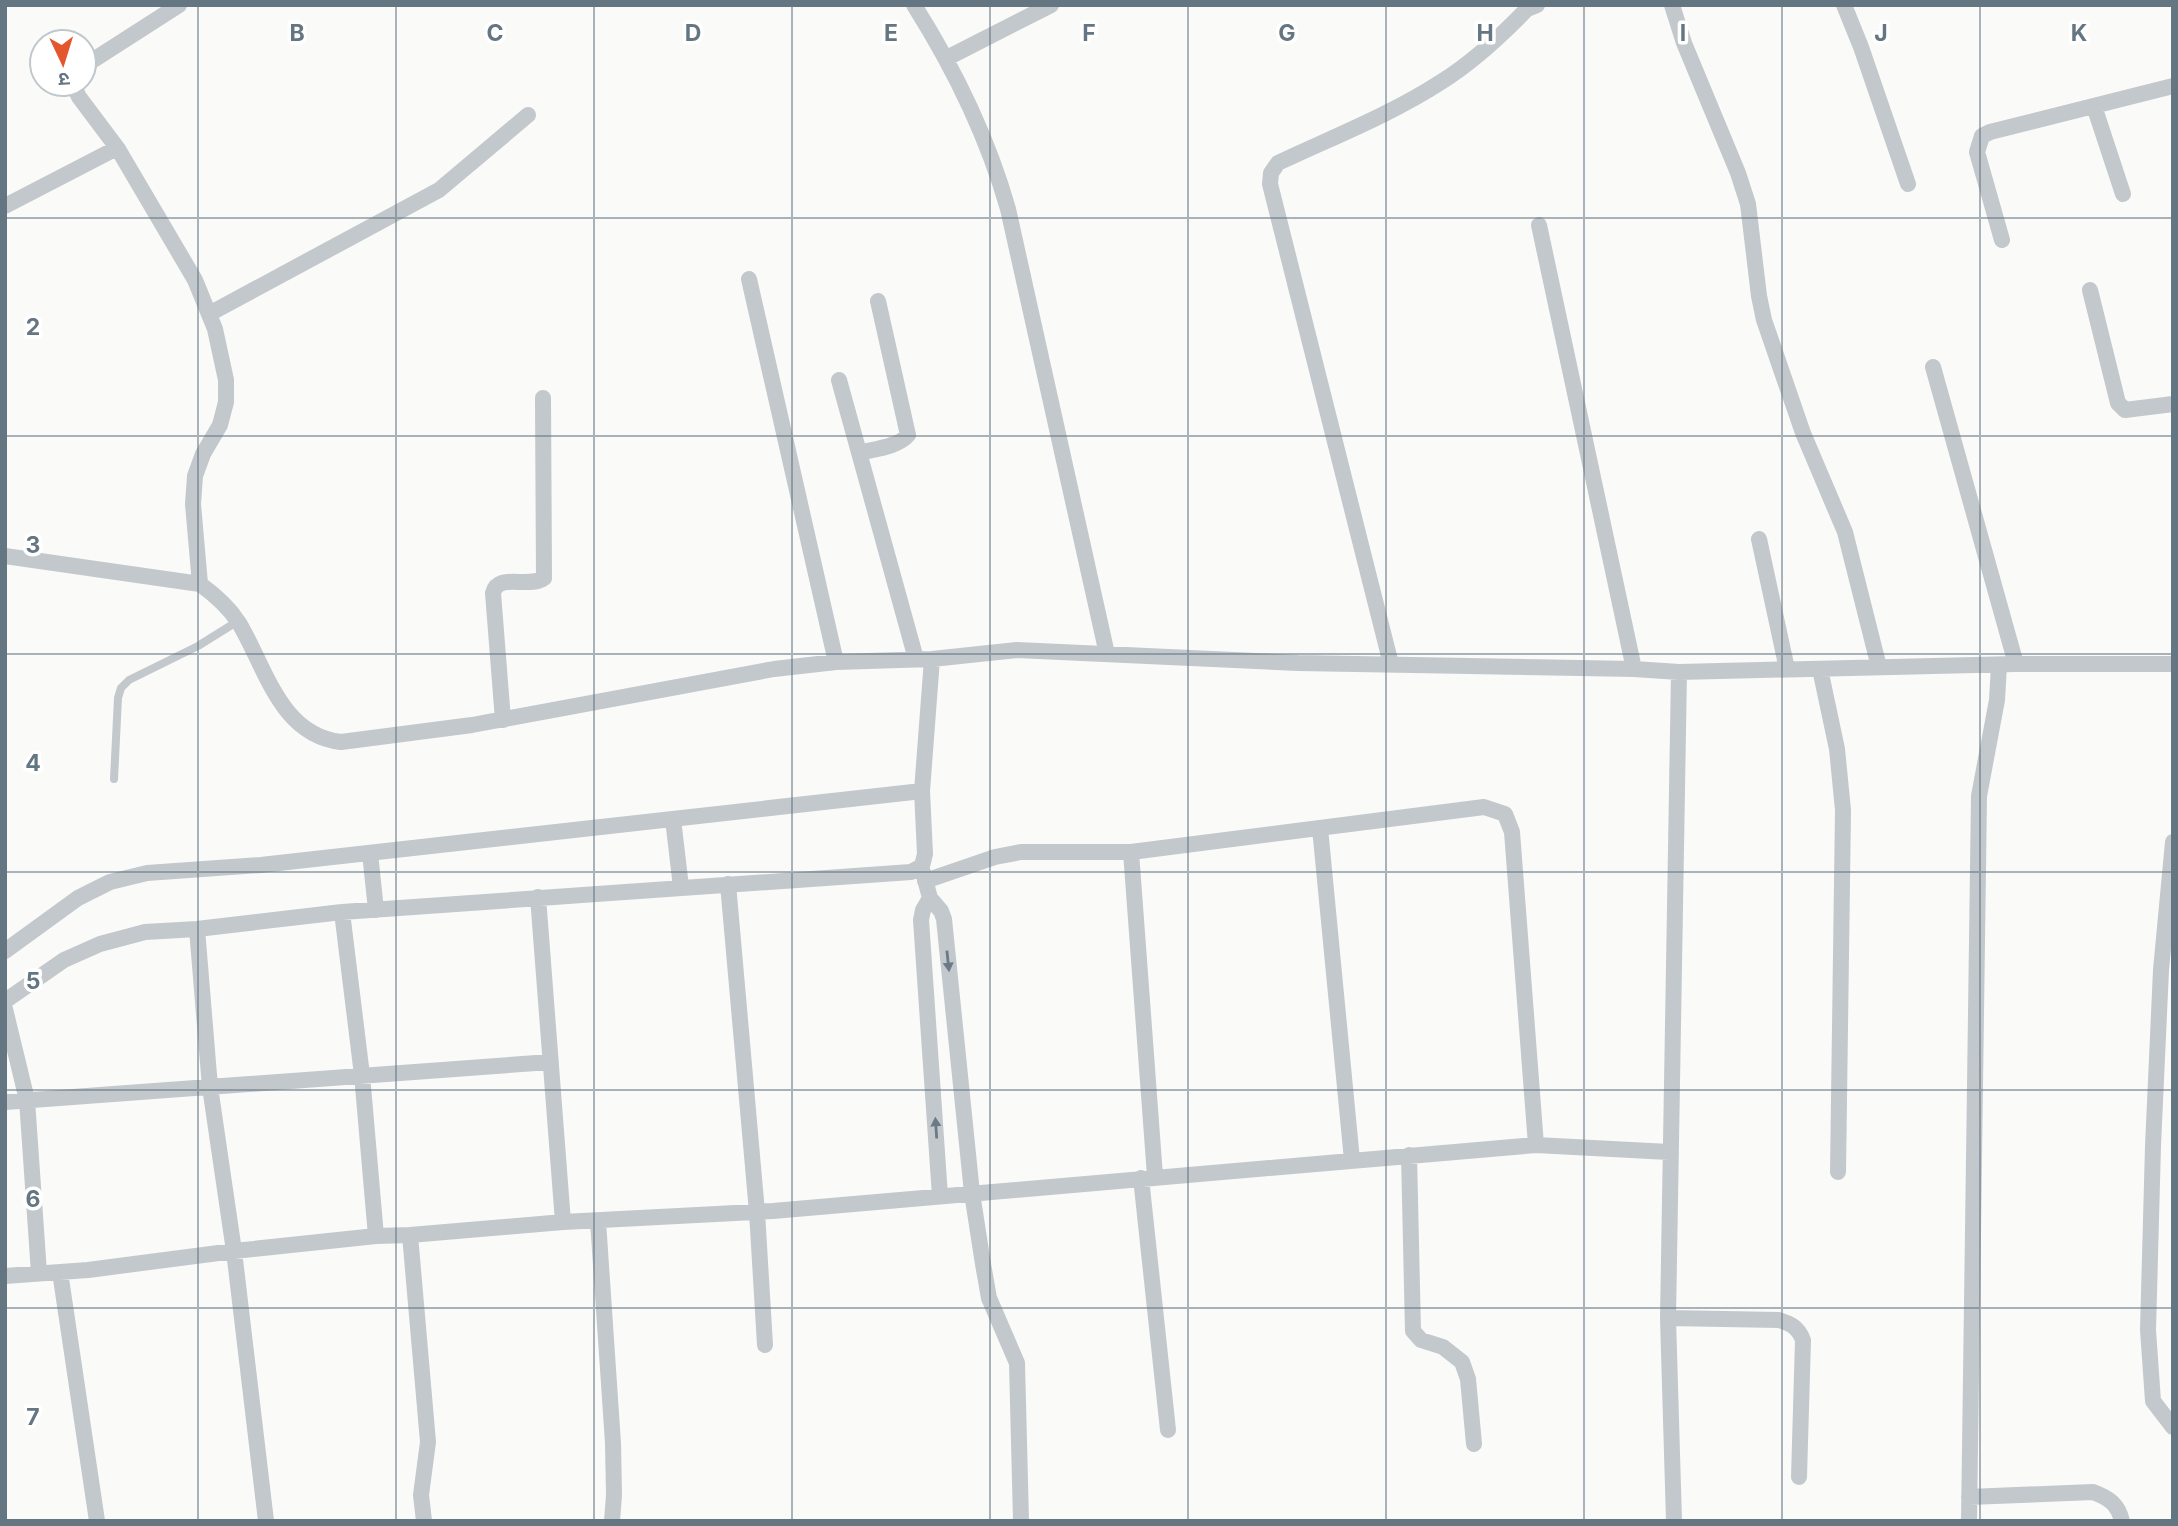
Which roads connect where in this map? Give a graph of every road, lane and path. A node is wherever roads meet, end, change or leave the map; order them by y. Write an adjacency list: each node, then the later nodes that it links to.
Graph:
1 (179, 5): 7 (street)
2 (914, 5): 8 (street)
3 (1051, 5): 8 (street)
4 (1537, 5): 35 (street)
5 (1672, 5): 39 (street)
6 (1844, 5): 14 (street)
7 (98, 57)
8 (947, 58): 32 (street)
9 (2173, 86): 11 (street)
10 (80, 98): 13 (street)
11 (2094, 106): 15 (street); 18 (street)
12 (527, 115): 22 (street)
13 (117, 148): 16 (street); 22 (street)
14 (1908, 184)
15 (2123, 194)
16 (5, 206)
17 (1539, 225): 40 (street)
18 (2003, 240)
19 (749, 279): 34 (street)
20 (2090, 290): 26 (street)
21 (878, 301): 27 (street)
22 (209, 314): 30 (street)
23 (1933, 367): 36 (street)
24 (839, 380): 27 (street)
25 (543, 398): 44 (street)
26 (2173, 404)
27 (859, 453): 33 (street)
28 (1759, 539): 41 (street)
29 (5, 556): 30 (street)
30 (200, 584): 31 (street)
31 (238, 621): 44 (street); 45 (lane)
32 (1107, 654): 33 (street); 35 (street)
33 (924, 659): 34 (street); 46 (street)
34 (836, 662): 44 (street)
35 (1391, 664): 40 (street)
36 (2016, 664): 37 (street); 38 (street)
37 (2173, 664)
38 (1999, 665): 39 (street); 91 (street)
39 (1879, 667): 42 (street)
40 (1634, 669): 43 (street)
41 (1787, 669): 42 (street); 43 (street)
42 (1820, 669): 72 (street)
43 (1679, 672): 69 (street)
44 (503, 720)
45 (114, 779)
46 (922, 791): 47 (street); 52 (street)
47 (673, 820): 51 (street); 54 (street)
48 (1320, 828): 50 (street); 68 (street); 71 (street)
49 (2172, 849): 87 (street)
50 (1132, 852): 52 (street); 73 (street)
51 (370, 853): 57 (street); 60 (street)
52 (923, 874): 53 (street); 56 (street)
53 (727, 884): 54 (street); 76 (street)
54 (681, 887): 55 (street)
55 (538, 897): 57 (street); 63 (street)
56 (930, 898): 74 (street, one-way to 74); 75 (street, one-way to 56)
57 (376, 910): 58 (street)
58 (342, 912): 59 (street); 64 (street)
59 (197, 929): 61 (street); 65 (street)
60 (5, 951)
61 (5, 1001)
62 (5, 1009): 66 (street)
63 (550, 1062): 64 (street); 78 (street)
64 (362, 1075): 65 (street); 80 (street)
65 (210, 1087): 66 (street); 81 (street)
66 (27, 1100): 67 (street); 83 (street)
67 (5, 1102)
68 (1536, 1145): 69 (street); 70 (street)
69 (1669, 1152): 85 (street)
70 (1409, 1155): 71 (street); 89 (street)
71 (1352, 1160): 73 (street)
72 (1838, 1172)
73 (1148, 1177): 74 (street); 88 (street)
74 (972, 1193): 75 (street); 96 (street)
75 (940, 1196): 76 (street)
76 (757, 1212): 77 (street); 86 (street)
77 (598, 1221): 78 (street); 95 (street)
78 (563, 1222): 79 (street)
79 (410, 1235): 80 (street); 94 (street)
80 (376, 1236): 81 (street)
81 (234, 1251): 82 (street); 93 (street)
82 (60, 1272): 83 (street); 92 (street)
83 (39, 1273): 84 (street)
84 (5, 1276)
85 (1668, 1318): 90 (street); 97 (street)
86 (765, 1345)
87 (2173, 1427)
88 (1168, 1430)
89 (1474, 1444)
90 (1799, 1477)
91 (1969, 1497): 98 (street); 99 (street)
92 (97, 1521)
93 (266, 1521)
94 (424, 1521)
95 (612, 1521)
96 (1021, 1521)
97 (1674, 1521)
98 (1969, 1521)
99 (2122, 1521)

